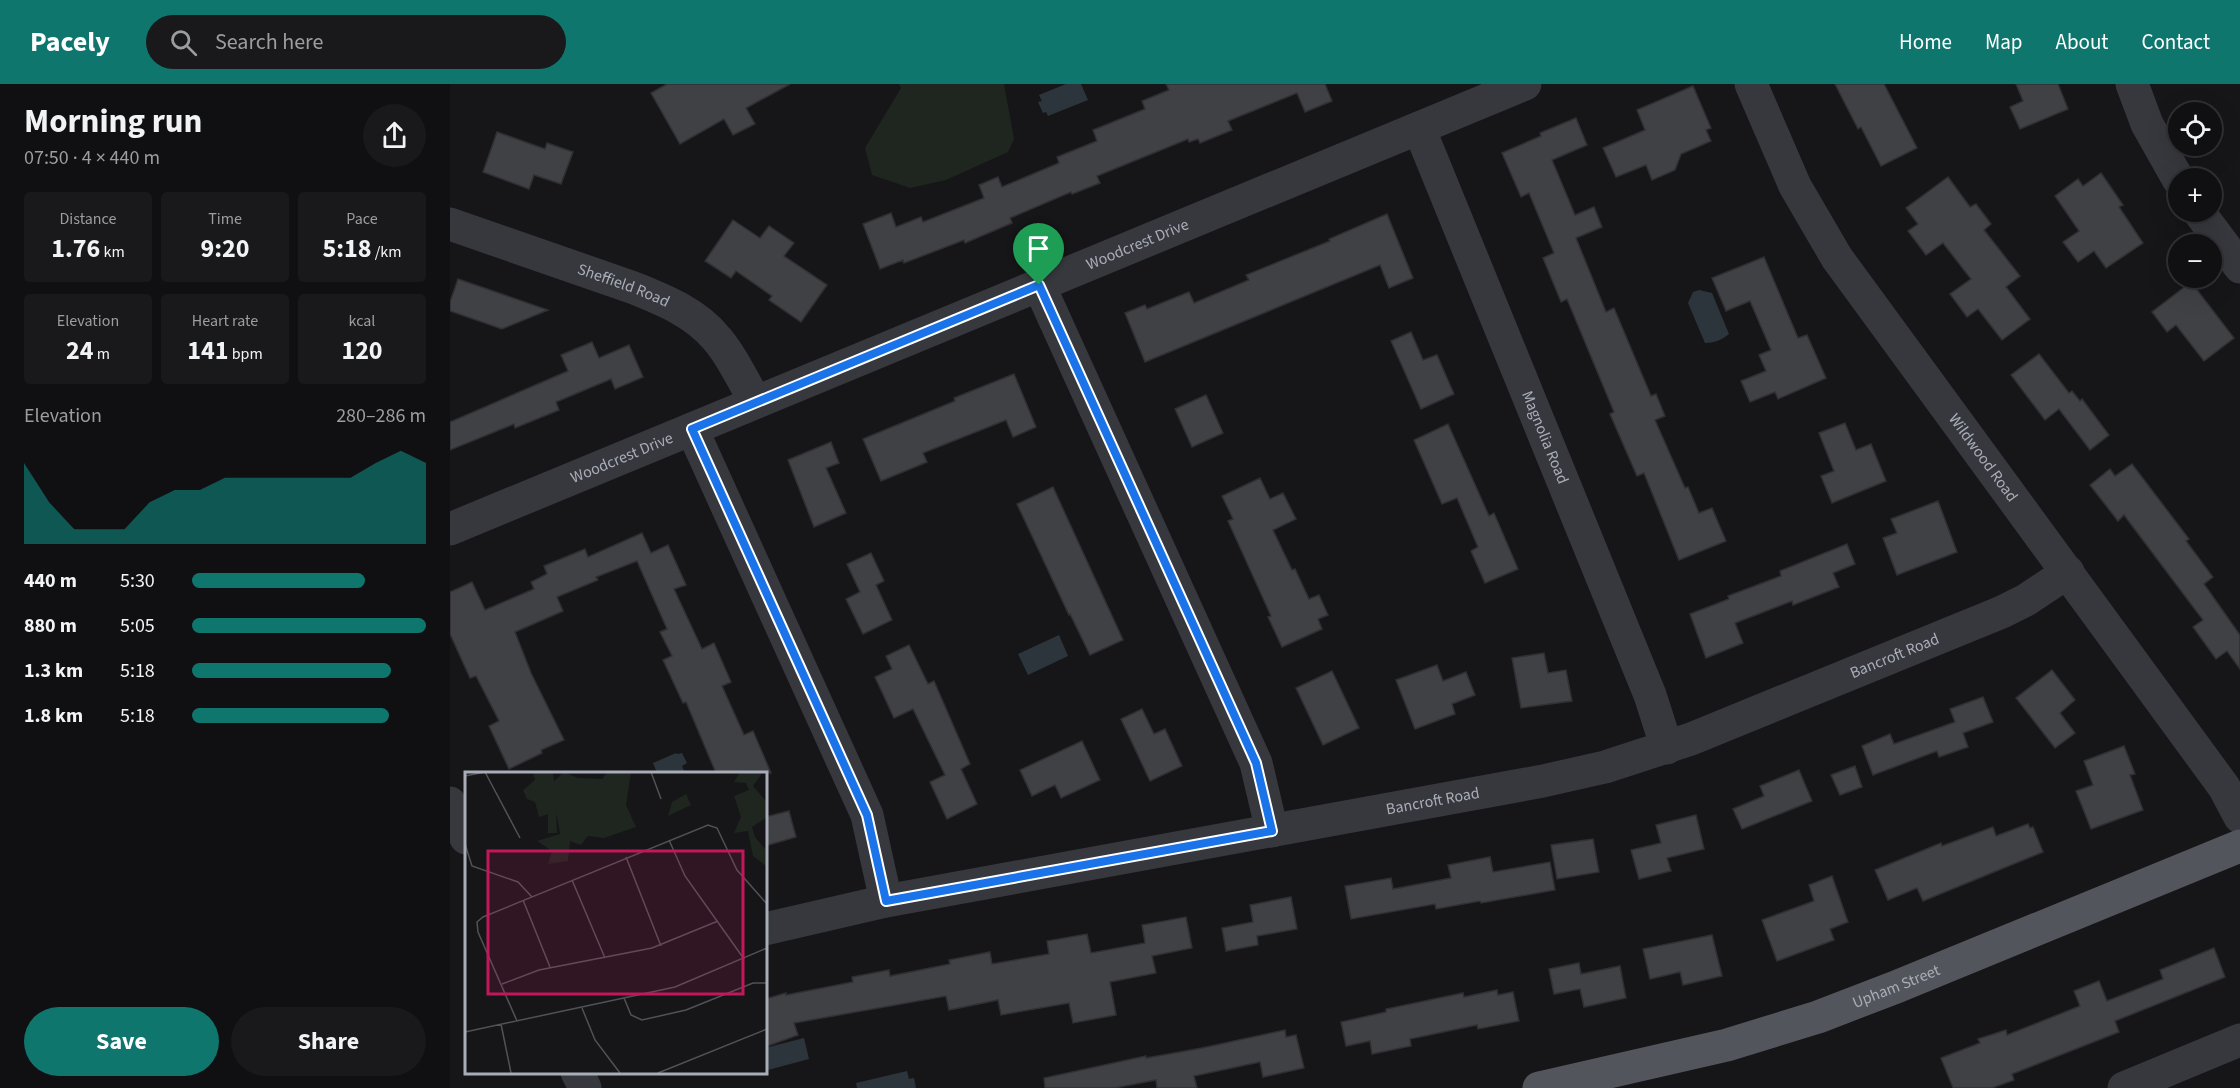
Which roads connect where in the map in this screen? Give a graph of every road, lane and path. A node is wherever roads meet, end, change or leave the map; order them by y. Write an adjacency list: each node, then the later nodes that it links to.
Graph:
1 (1525, 84): 4 (street, Woodcrest Drive)
2 (1751, 84): 13 (street, Wildwood Road)
3 (2132, 84): 5 (street)
4 (1419, 128): 9 (street, Woodcrest Drive); 14 (street, Magnolia Road)
5 (2172, 168)
6 (2206, 222): 8 (street)
7 (450, 224): 10 (street, Sheffield Road)
8 (2240, 267)
9 (1039, 285): 10 (street, Woodcrest Drive); 17 (street)
10 (756, 402): 11 (street, Woodcrest Drive)
11 (692, 429): 12 (street, Woodcrest Drive); 20 (street)
12 (450, 528)
13 (2068, 572): 14 (street, Bancroft Road); 16 (street, Wildwood Road)
14 (1667, 748): 17 (street, Bancroft Road)
15 (450, 803): 18 (street)
16 (2240, 817)
17 (1272, 831): 20 (street, Bancroft Road)
18 (465, 836)
19 (2240, 846): 25 (main road, Upham Street)
20 (886, 901): 21 (street, Bancroft Road)
21 (766, 929)
22 (2240, 1040): 26 (street)
23 (578, 1073): 24 (street)
24 (585, 1088)
25 (1539, 1088)
26 (2124, 1088)

